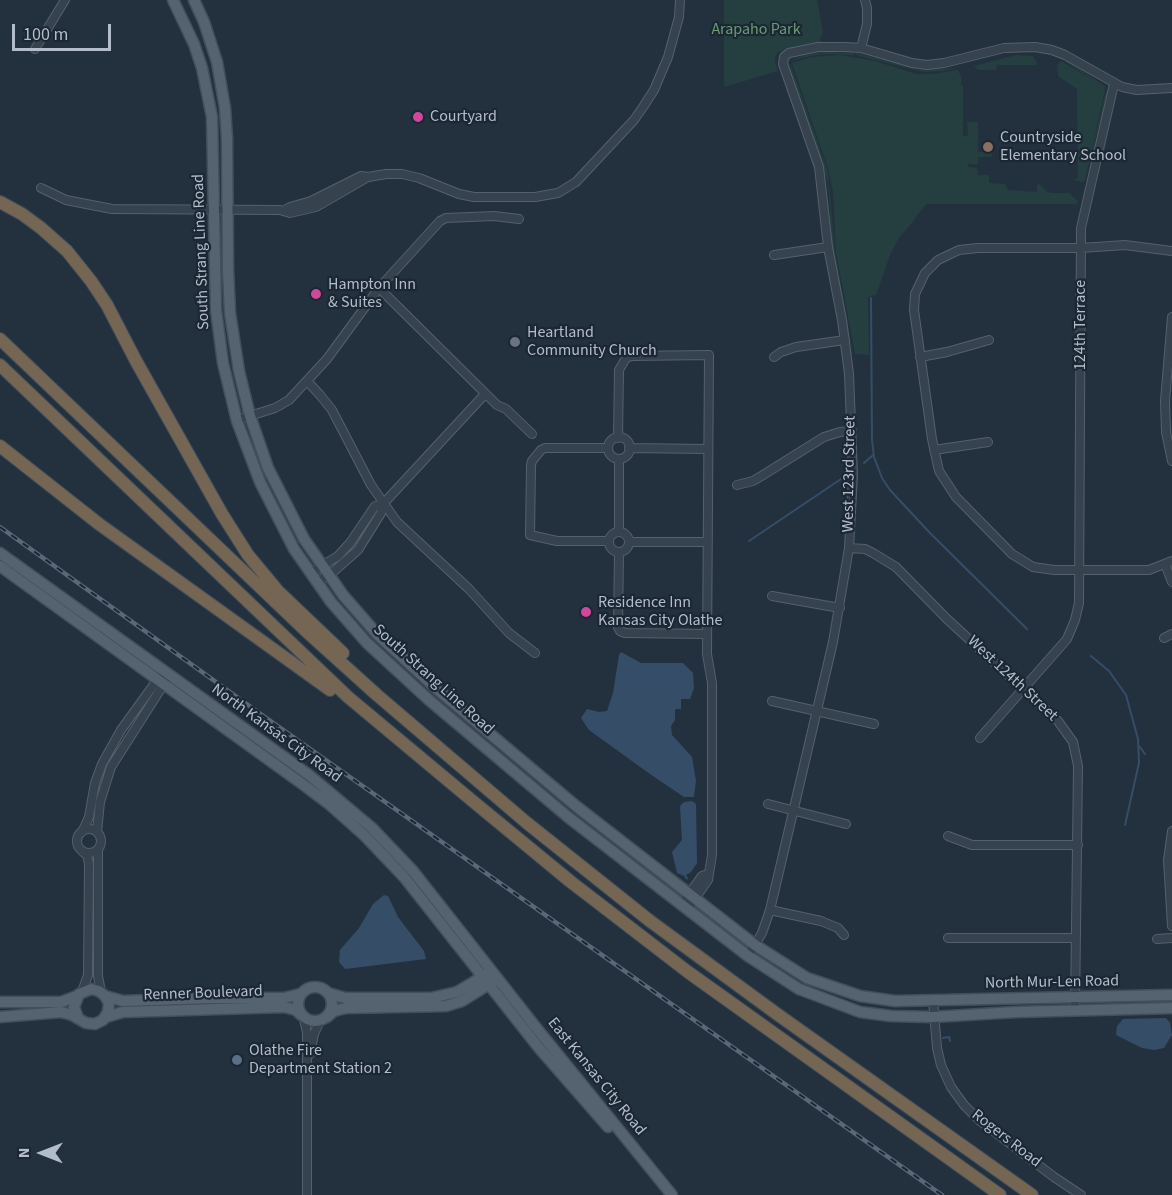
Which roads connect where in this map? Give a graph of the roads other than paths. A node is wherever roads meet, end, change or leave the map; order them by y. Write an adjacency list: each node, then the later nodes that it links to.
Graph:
1 (65, 0): 7 (street)
2 (173, 0): 12 (main road, South Strang Line Road)
3 (194, 0): 13 (main road, South Strang Line Road)
4 (680, 0): 13 (street)
5 (865, 0): 6 (street)
6 (861, 48): 8 (street); 15 (street, West 123rd Street)
7 (35, 49)
8 (1114, 84): 9 (street); 16 (street, 124th Terrace)
9 (1172, 88)
10 (41, 188): 12 (street)
11 (0, 202): 66 (highway)
12 (215, 211): 13 (street); 31 (main road, South Strang Line Road)
13 (228, 211): 30 (main road, South Strang Line Road)
14 (519, 219): 19 (street)
15 (828, 247): 18 (street); 23 (street, West 123rd Street)
16 (1082, 248): 17 (street); 26 (street); 55 (street, 124th Terrace)
17 (1172, 251)
18 (774, 255)
19 (379, 288): 28 (street); 29 (street)
20 (1172, 317): 22 (street)
21 (0, 339): 66 (highway)
22 (1171, 339): 42 (street)
23 (845, 340): 25 (street); 32 (street, West 123rd Street)
24 (989, 340): 26 (street)
25 (774, 357)
26 (920, 357): 40 (street)
27 (0, 365): 67 (highway)
28 (307, 381): 30 (street); 44 (street)
29 (485, 394): 33 (street); 44 (street)
30 (250, 416): 31 (street); 54 (main road, South Strang Line Road)
31 (237, 420): 56 (main road, South Strang Line Road)
32 (852, 431): 43 (street); 49 (street, West 123rd Street)
33 (532, 434)
34 (618, 438): 37 (street); 38 (street); 39 (street)
35 (988, 442): 40 (street)
36 (0, 446): 67 (highway)
37 (608, 448): 41 (street); 46 (street)
38 (629, 448): 39 (street); 41 (street)
39 (708, 449): 48 (street)
40 (934, 450): 55 (street)
41 (619, 459): 45 (street)
42 (1172, 461)
43 (737, 485)
44 (384, 504): 54 (street); 57 (street); 63 (street)
45 (619, 531): 46 (street); 47 (street)
46 (608, 541): 50 (street)
47 (629, 542): 48 (street); 50 (street)
48 (708, 542): 62 (street)
49 (849, 548): 61 (street, West 123rd Street); 65 (street, West 124th Street)
50 (619, 552): 62 (street)
51 (0, 553): 64 (main road, North Kansas City Road)
52 (1168, 563): 55 (street); 59 (street)
53 (0, 566): 64 (main road, North Kansas City Road)
54 (321, 566): 56 (street); 57 (main road, South Strang Line Road)
55 (1080, 570): 65 (street, 124th Terrace)
56 (310, 573): 58 (main road, South Strang Line Road)
57 (328, 575): 58 (street); 83 (main road, South Strang Line Road)
58 (317, 582): 84 (main road, South Strang Line Road)
59 (1172, 582)
60 (772, 596): 61 (street)
61 (840, 608): 69 (street, West 123rd Street)
62 (707, 634): 83 (street)
63 (535, 653)
64 (164, 677): 76 (street); 77 (street); 94 (main road, North Kansas City Road)
65 (1023, 690): 71 (street, 124th Terrace); 79 (street, West 124th Street)
66 (377, 695): 116 (highway)
67 (348, 697): 115 (highway)
68 (772, 701): 69 (street)
69 (817, 711): 70 (street); 73 (street, West 123rd Street)
70 (874, 724)
71 (980, 738)
72 (768, 804): 73 (street)
73 (794, 812): 74 (street); 85 (street, West 123rd Street)
74 (846, 824)
75 (1172, 831): 82 (street)
76 (82, 832): 77 (street); 81 (street)
77 (97, 832): 80 (street)
78 (948, 836): 79 (street)
79 (1078, 845): 89 (street, West 124th Street)
80 (98, 850): 81 (street); 97 (street)
81 (83, 852): 96 (street)
82 (1170, 891): 86 (street)
83 (692, 897): 84 (street); 92 (main road, South Strang Line Road)
84 (684, 907): 93 (main road, South Strang Line Road)
85 (770, 910): 87 (street); 92 (street, West 123rd Street)
86 (1172, 926)
87 (844, 934)
88 (948, 938): 89 (street)
89 (1076, 938): 100 (street, West 124th Street)
90 (1172, 938): 91 (street)
91 (1157, 939)
92 (755, 945): 93 (street, West 123rd Street); 101 (main road, South Strang Line Road)
93 (748, 956): 108 (main road, South Strang Line Road)
94 (490, 977): 95 (main road); 110 (main road); 113 (main road, East Kansas City Road); 114 (main road, East Kansas City Road)
95 (328, 993): 98 (main road); 110 (main road)
96 (80, 994): 97 (main road); 102 (main road); 109 (main road)
97 (103, 994): 98 (main road, Renner Boulevard); 106 (main road)
98 (300, 994): 107 (main road)
99 (1172, 995): 100 (main road, North Mur-Len Road)
100 (1075, 997): 101 (main road, North Mur-Len Road); 104 (street, West 124th Street)
101 (933, 1000): 108 (street, Rogers Road)
102 (0, 1002)
103 (1172, 1008): 104 (main road, North Mur-Len Road)
104 (1075, 1010): 108 (main road, North Mur-Len Road)
105 (0, 1017): 109 (main road)
106 (106, 1017): 107 (main road, Renner Boulevard); 109 (main road)
107 (302, 1017): 110 (main road); 111 (street)
108 (933, 1017): 117 (street, Rogers Road)
109 (78, 1018)
110 (324, 1019): 111 (street)
111 (307, 1072): 112 (street)
112 (307, 1195)
113 (663, 1195)
114 (672, 1195)
115 (1000, 1195)
116 (1032, 1195)
117 (1081, 1195)

